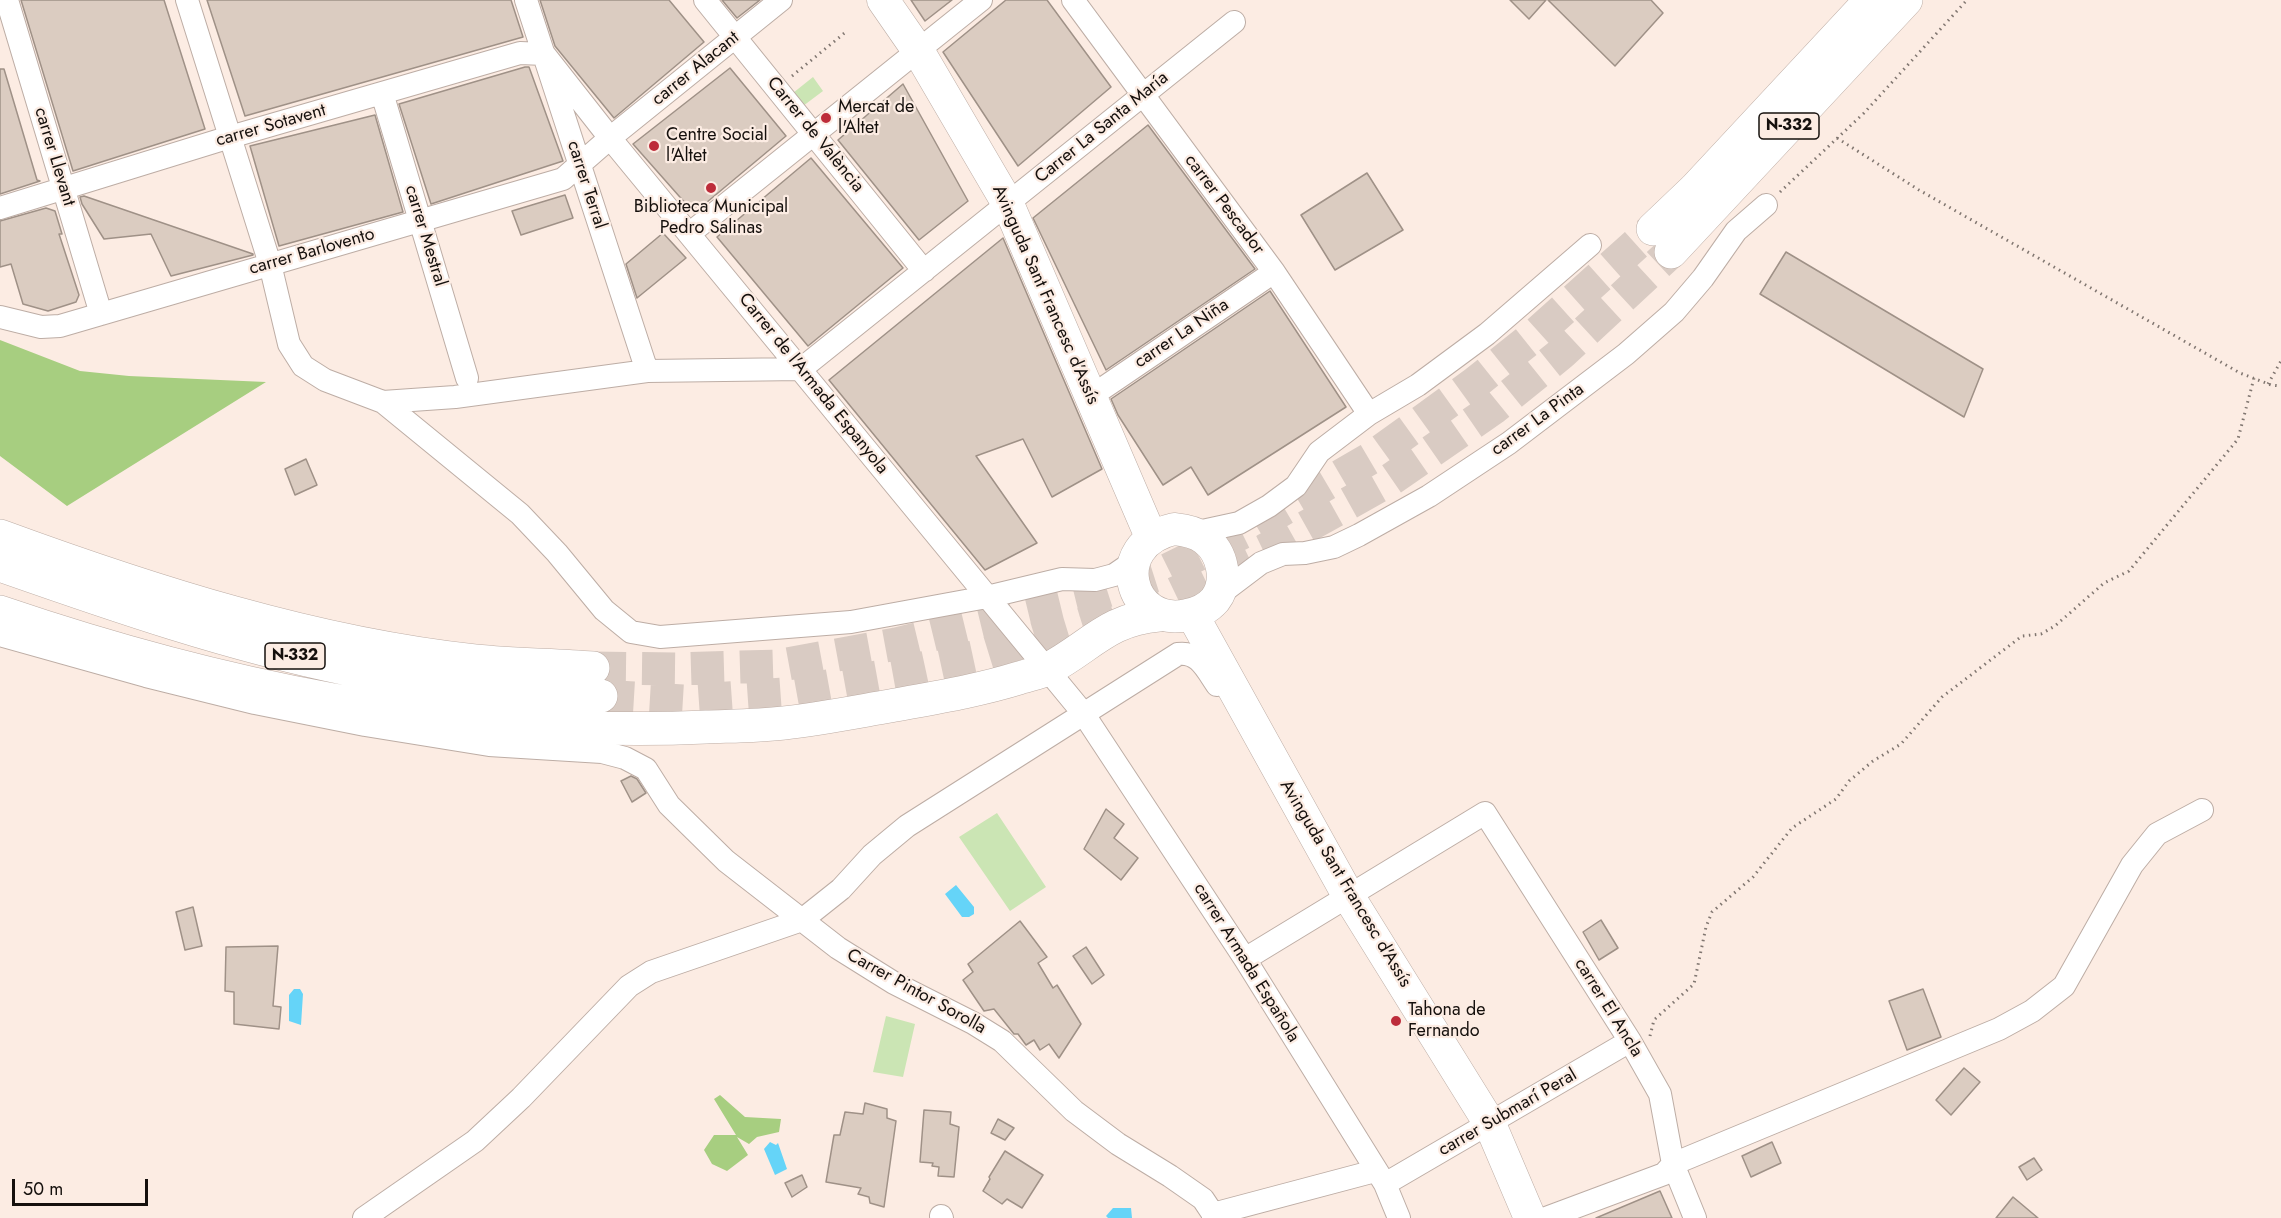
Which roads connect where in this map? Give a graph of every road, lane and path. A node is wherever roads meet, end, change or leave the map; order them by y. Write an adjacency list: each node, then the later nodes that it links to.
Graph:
1 (7, 0): 25 (street, carrer Llevant)
2 (187, 0): 21 (street)
3 (526, 0): 16 (street, carrer Terral)
4 (705, 0): 14 (street, Carrer de València)
5 (781, 0): 14 (street, carrer Alacant)
6 (883, 0): 15 (main road, Avinguda Sant Francesc d’Assís)
7 (981, 0): 15 (street)
8 (1073, 0): 19 (street, carrer Pescador)
9 (1871, 0): 10 (highway, N-332)
10 (1906, 0)
11 (1967, 0): 23 (path, N-332)
12 (1234, 22): 19 (street, Carrer La Santa María)
13 (847, 31): 17 (path)
14 (735, 37): 17 (street, Carrer de València); 22 (street, carrer Alacant)
15 (919, 52): 20 (street); 26 (main road, Avinguda Sant Francesc d’Assís)
16 (544, 54): 18 (street, carrer Sotavent); 22 (street, Carrer de l'Armada Espanyola); 24 (street, carrer Terral)
17 (777, 89): 20 (street, Carrer de València)
18 (382, 93): 21 (street, carrer Sotavent); 29 (street, carrer Mestral)
19 (1143, 95): 26 (street, Carrer La Santa María); 34 (street, carrer Pescador)
20 (814, 134): 30 (street); 33 (street, Carrer de València)
21 (230, 137): 25 (street, carrer Sotavent); 32 (street)
22 (610, 138): 24 (street, carrer Barlovento); 30 (street, Carrer de l'Armada Espanyola)
23 (1838, 138): 27 (path, N-332); 41 (path)
24 (580, 165): 29 (street, carrer Barlovento); 39 (street, carrer Terral)
25 (63, 189): 28 (street, carrer Sotavent); 35 (street, carrer Llevant)
26 (1008, 204): 33 (street, Carrer La Santa María); 44 (main road, Avinguda Sant Francesc d’Assís)
27 (1766, 205): 52 (street, carrer La Pinta)
28 (0, 208)
29 (420, 220): 32 (street, carrer Barlovento); 40 (street, carrer Mestral)
30 (689, 234): 38 (street, Carrer de l'Armada Espanyola)
31 (1590, 245): 46 (street)
32 (270, 264): 35 (street, carrer Barlovento); 45 (street)
33 (924, 271): 38 (street, Carrer La Santa María)
34 (1274, 272): 44 (street, carrer La Niña); 46 (street, carrer Pescador)
35 (101, 314): 36 (street, carrer Barlovento)
36 (0, 317)
37 (2281, 361): 42 (path)
38 (801, 369): 39 (street); 55 (street, Carrer de l'Armada Espanyola)
39 (647, 370): 45 (street)
40 (467, 378)
41 (2254, 378): 42 (path); 68 (path)
42 (2268, 384): 43 (path)
43 (2281, 386)
44 (1090, 397): 49 (main road, Avinguda Sant Francesc d’Assís)
45 (383, 402): 55 (street)
46 (1369, 414): 47 (street)
47 (1193, 533): 49 (main road); 51 (main road)
48 (0, 536): 53 (highway, N-332)
49 (1151, 537): 50 (main road)
50 (1133, 562): 55 (street); 58 (main road)
51 (1221, 562): 52 (street, carrer La Pinta); 54 (main road)
52 (1261, 563): 54 (street, carrer La Pinta)
53 (0, 565)
54 (1220, 594): 57 (main road)
55 (987, 597): 60 (street, Carrer de l'Armada Espanyola)
56 (0, 612): 60 (highway)
57 (1192, 614): 58 (main road); 62 (main road, Avinguda Sant Francesc d'Assís)
58 (1159, 615): 60 (highway)
59 (0, 635): 65 (street, Carrer Pintor Sorolla)
60 (1047, 669): 61 (street, Carrer de l'Armada Espanyola)
61 (1083, 714): 62 (street); 65 (street); 66 (street, carrer Armada Española)
62 (1276, 767): 64 (main road, Avinguda Sant Francesc d'Assís)
63 (2202, 810): 70 (street)
64 (1349, 897): 66 (street); 67 (street, carrer El Ancla); 69 (main road, Avinguda Sant Francesc d'Assís)
65 (802, 920): 72 (street, Carrer Pintor Sorolla); 73 (street)
66 (1245, 959): 71 (street, carrer Armada Española)
67 (1630, 1041): 68 (street, carrer El Ancla); 69 (street, carrer Submarí Peral)
68 (1642, 1062): 70 (street, carrer El Ancla)
69 (1490, 1124): 71 (street, carrer Submarí Peral); 75 (main road, Avinguda Sant Francesc d'Assís)
70 (1673, 1164): 76 (street); 77 (street, carrer El Ancla)
71 (1380, 1177): 72 (street); 74 (street, carrer Armada Española)
72 (1213, 1216)
73 (364, 1218)
74 (1399, 1218)
75 (1530, 1218)
76 (1546, 1218)
77 (1695, 1218)

